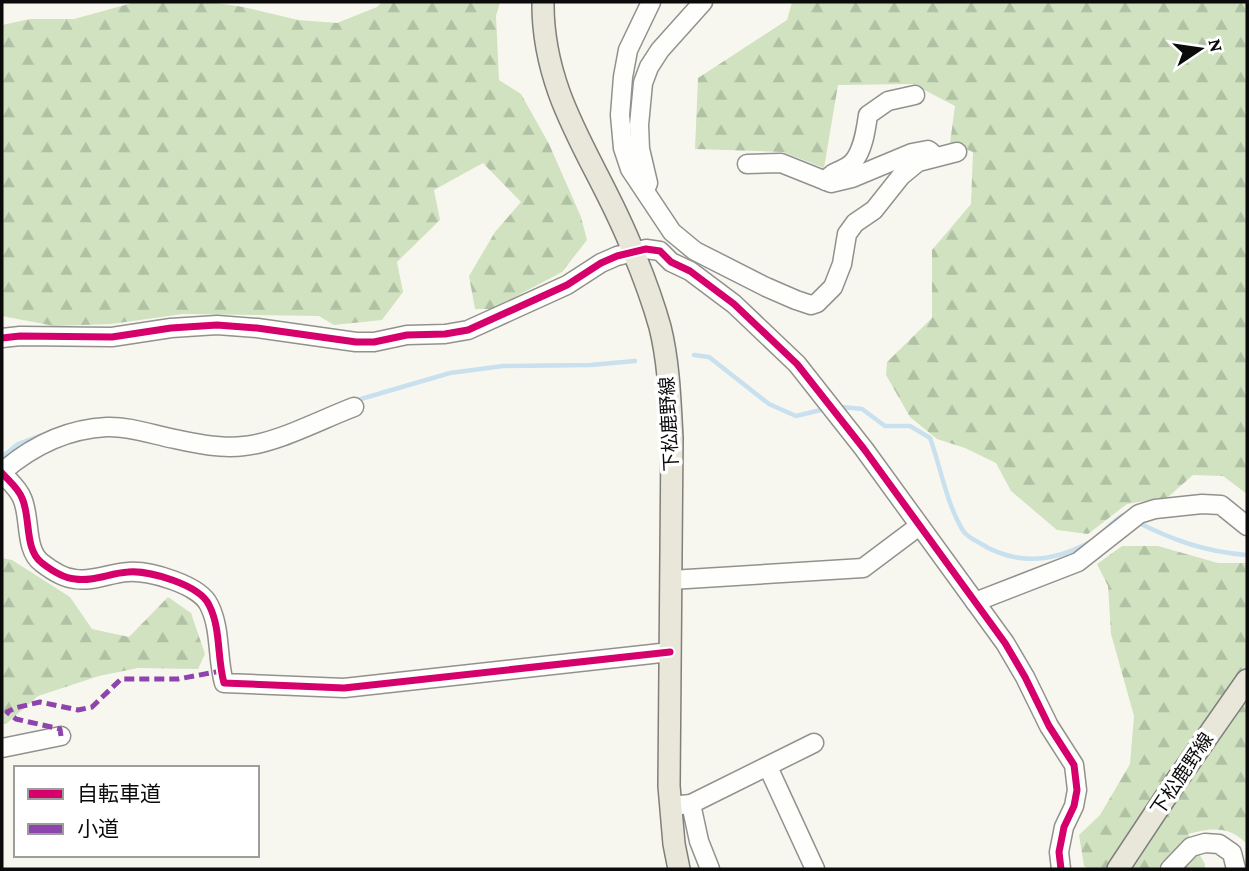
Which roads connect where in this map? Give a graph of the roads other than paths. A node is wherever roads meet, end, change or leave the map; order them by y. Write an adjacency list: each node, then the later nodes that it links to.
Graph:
1 (543, 2): 11 (main road, 下松鹿野線)
2 (651, 2): 9 (street)
3 (703, 2): 9 (street)
4 (915, 95): 8 (street)
5 (957, 152): 6 (street)
6 (936, 156): 8 (street); 10 (street)
7 (747, 164): 8 (street)
8 (826, 181)
9 (645, 191): 10 (street)
10 (672, 232): 12 (street)
11 (633, 251): 12 (street); 13 (street); 18 (main road, 下松鹿野線)
12 (660, 251): 16 (street)
13 (2, 338)
14 (354, 407): 15 (street)
15 (2, 473): 20 (street)
16 (919, 526): 18 (street); 19 (street)
17 (1247, 526): 19 (street)
18 (671, 580): 20 (main road, 下松鹿野線)
19 (975, 601): 30 (street)
20 (670, 652): 26 (main road, 下松鹿野線)
21 (1247, 680): 31 (main road, 下松鹿野線)
22 (61, 736): 24 (street)
23 (814, 743): 25 (street)
24 (2, 748)
25 (768, 767): 26 (street); 29 (street)
26 (680, 805): 27 (main road, 下松鹿野線); 28 (street)
27 (679, 869)
28 (710, 869)
29 (815, 869)
30 (1061, 869)
31 (1118, 869)
32 (1170, 869): 33 (street)
33 (1236, 869)

